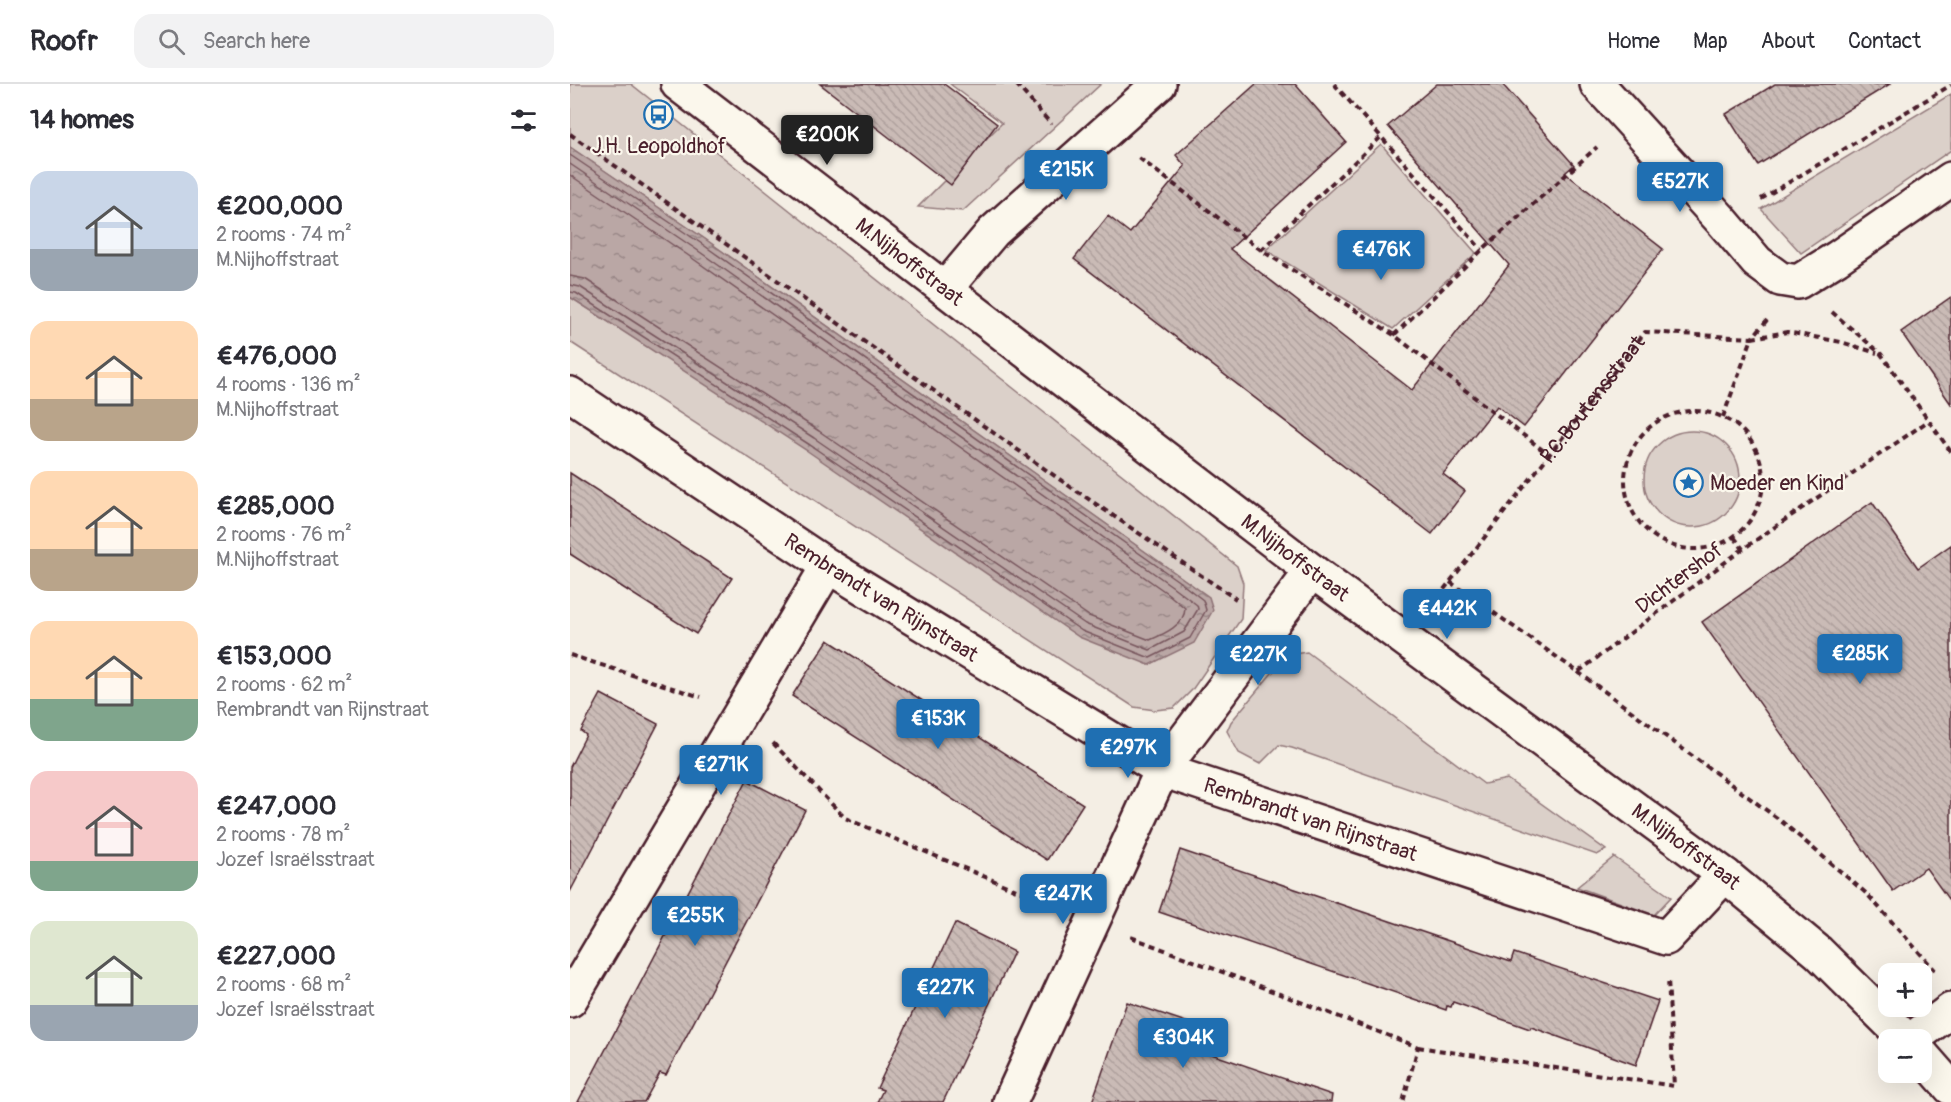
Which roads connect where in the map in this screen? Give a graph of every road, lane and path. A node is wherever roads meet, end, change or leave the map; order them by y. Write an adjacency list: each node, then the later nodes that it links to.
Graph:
1 (678, 84): 17 (street, M.Nijhoffstraat)
2 (1016, 84): 11 (path)
3 (1159, 84): 8 (street)
4 (1334, 84): 10 (path)
5 (1597, 84): 7 (street)
6 (1951, 85): 13 (path)
7 (1629, 119): 13 (street); 15 (path)
8 (1105, 132): 11 (street); 14 (path)
9 (570, 134): 31 (path)
10 (1382, 137): 14 (path); 15 (path)
11 (1078, 156): 17 (street)
12 (1951, 179): 16 (street)
13 (1723, 222): 16 (street)
14 (1260, 250): 18 (path)
15 (1482, 250): 18 (path)
16 (1798, 282): 19 (path); 20 (path)
17 (945, 289): 29 (street, M.Nijhoffstraat)
18 (1394, 335): 25 (path)
19 (1752, 338): 20 (path); 22 (path); 25 (path, P.C.Boutensstraat)
20 (1881, 354): 23 (path)
21 (570, 394): 28 (street, Rembrandt van Rijnstraat)
22 (1723, 417): 26 (path); 26 (path)
23 (1928, 421): 24 (path); 27 (path, Dichtershof)
24 (1951, 452)
25 (1549, 454): 30 (path, P.C.Boutensstraat)
26 (1734, 537): 27 (path)
27 (1743, 549): 34 (path, Dichtershof)
28 (828, 566): 35 (street); 36 (street, Rembrandt van Rijnstraat)
29 (1312, 571): 31 (street); 32 (street, M.Nijhoffstraat)
30 (1450, 582): 32 (path, P.C.Boutensstraat); 34 (path)
31 (1273, 624): 36 (street)
32 (1404, 640): 37 (street, M.Nijhoffstraat)
33 (570, 655): 35 (path)
34 (1578, 672): 40 (path)
35 (742, 710): 38 (path); 41 (street)
36 (1162, 770): 38 (street); 39 (street, Rembrandt van Rijnstraat)
37 (1725, 875): 39 (street); 43 (street, M.Nijhoffstraat)
38 (1093, 922): 45 (path); 48 (street)
39 (1666, 938): 45 (path)
40 (1936, 971)
41 (570, 1000)
42 (1951, 1010): 44 (street)
43 (1898, 1029)
44 (1924, 1029)
45 (1418, 1047): 49 (path)
46 (1932, 1066): 47 (street)
47 (1951, 1088)
48 (1010, 1102)
49 (1403, 1102)

